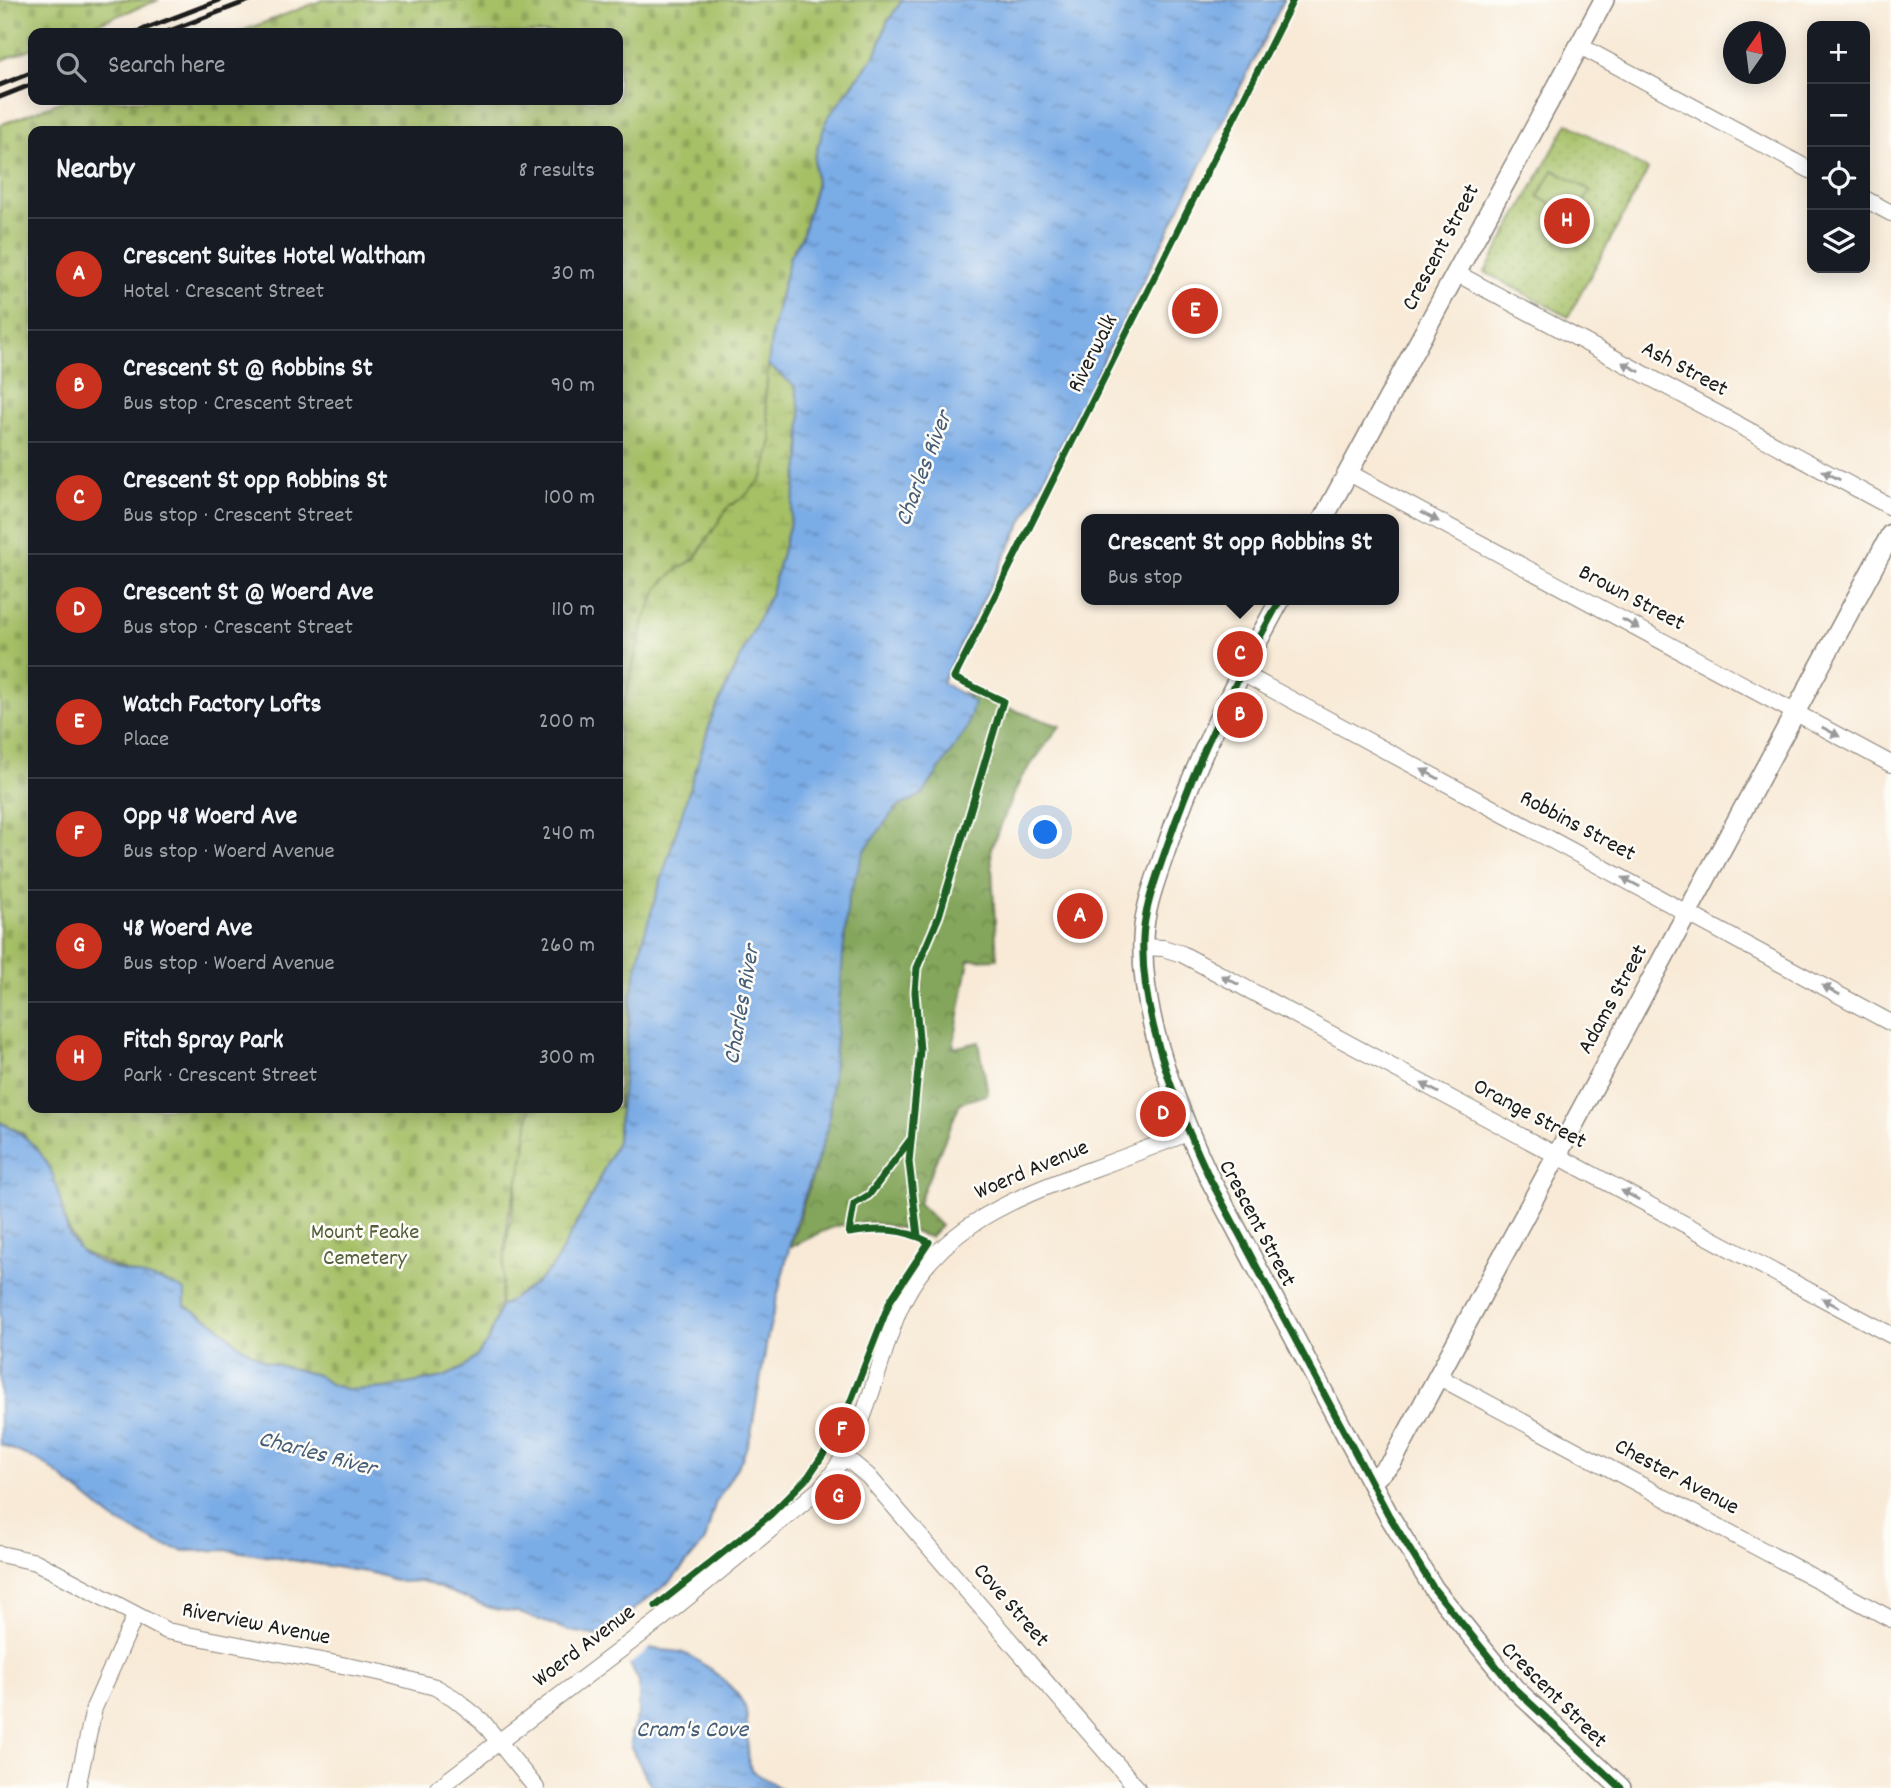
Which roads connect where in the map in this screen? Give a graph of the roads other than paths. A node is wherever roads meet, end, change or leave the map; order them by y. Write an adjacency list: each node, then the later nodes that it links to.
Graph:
1 (1605, 0): 2 (street, Crescent Street)
2 (1580, 46): 3 (street); 6 (street, Crescent Street)
3 (1807, 168)
4 (1870, 202): 5 (street)
5 (1891, 214)
6 (1456, 273): 7 (street, Crescent Street); 8 (street, Ash Street, one-way to 6)
7 (1349, 473): 9 (street, Crescent Street); 13 (street, Brown Street, one-way to 13)
8 (1891, 507)
9 (1326, 514)
10 (1891, 534): 13 (street, Adams Street)
11 (1277, 605): 12 (street, Crescent Street)
12 (1240, 672): 15 (street, Robbins Street, one-way to 12); 16 (street, Crescent Street)
13 (1796, 713): 14 (street, Brown Street, one-way to 14); 15 (street, Adams Street)
14 (1891, 765)
15 (1689, 914): 17 (street, Robbins Street, one-way to 15); 19 (street, Adams Street)
16 (1143, 947): 18 (street, Crescent Street); 19 (street, Orange Street, one-way to 16)
17 (1891, 1023)
18 (1190, 1132): 22 (street, Woerd Avenue); 23 (street, Crescent Street)
19 (1557, 1156): 20 (street, Orange Street, one-way to 19); 21 (street, Adams Street)
20 (1891, 1335)
21 (1439, 1377): 23 (street, Adams Street); 26 (street, Chester Avenue)
22 (845, 1457): 27 (street, Woerd Avenue); 31 (street, Cove Street)
23 (1371, 1482): 32 (street, Crescent Street)
24 (0, 1554): 25 (street, Riverview Avenue)
25 (135, 1616): 27 (street, Riverview Avenue); 28 (street)
26 (1891, 1619)
27 (499, 1741): 29 (street, Woerd Avenue); 30 (street, Riverview Avenue)
28 (77, 1788)
29 (438, 1788)
30 (536, 1788)
31 (1137, 1788)
32 (1621, 1788)

